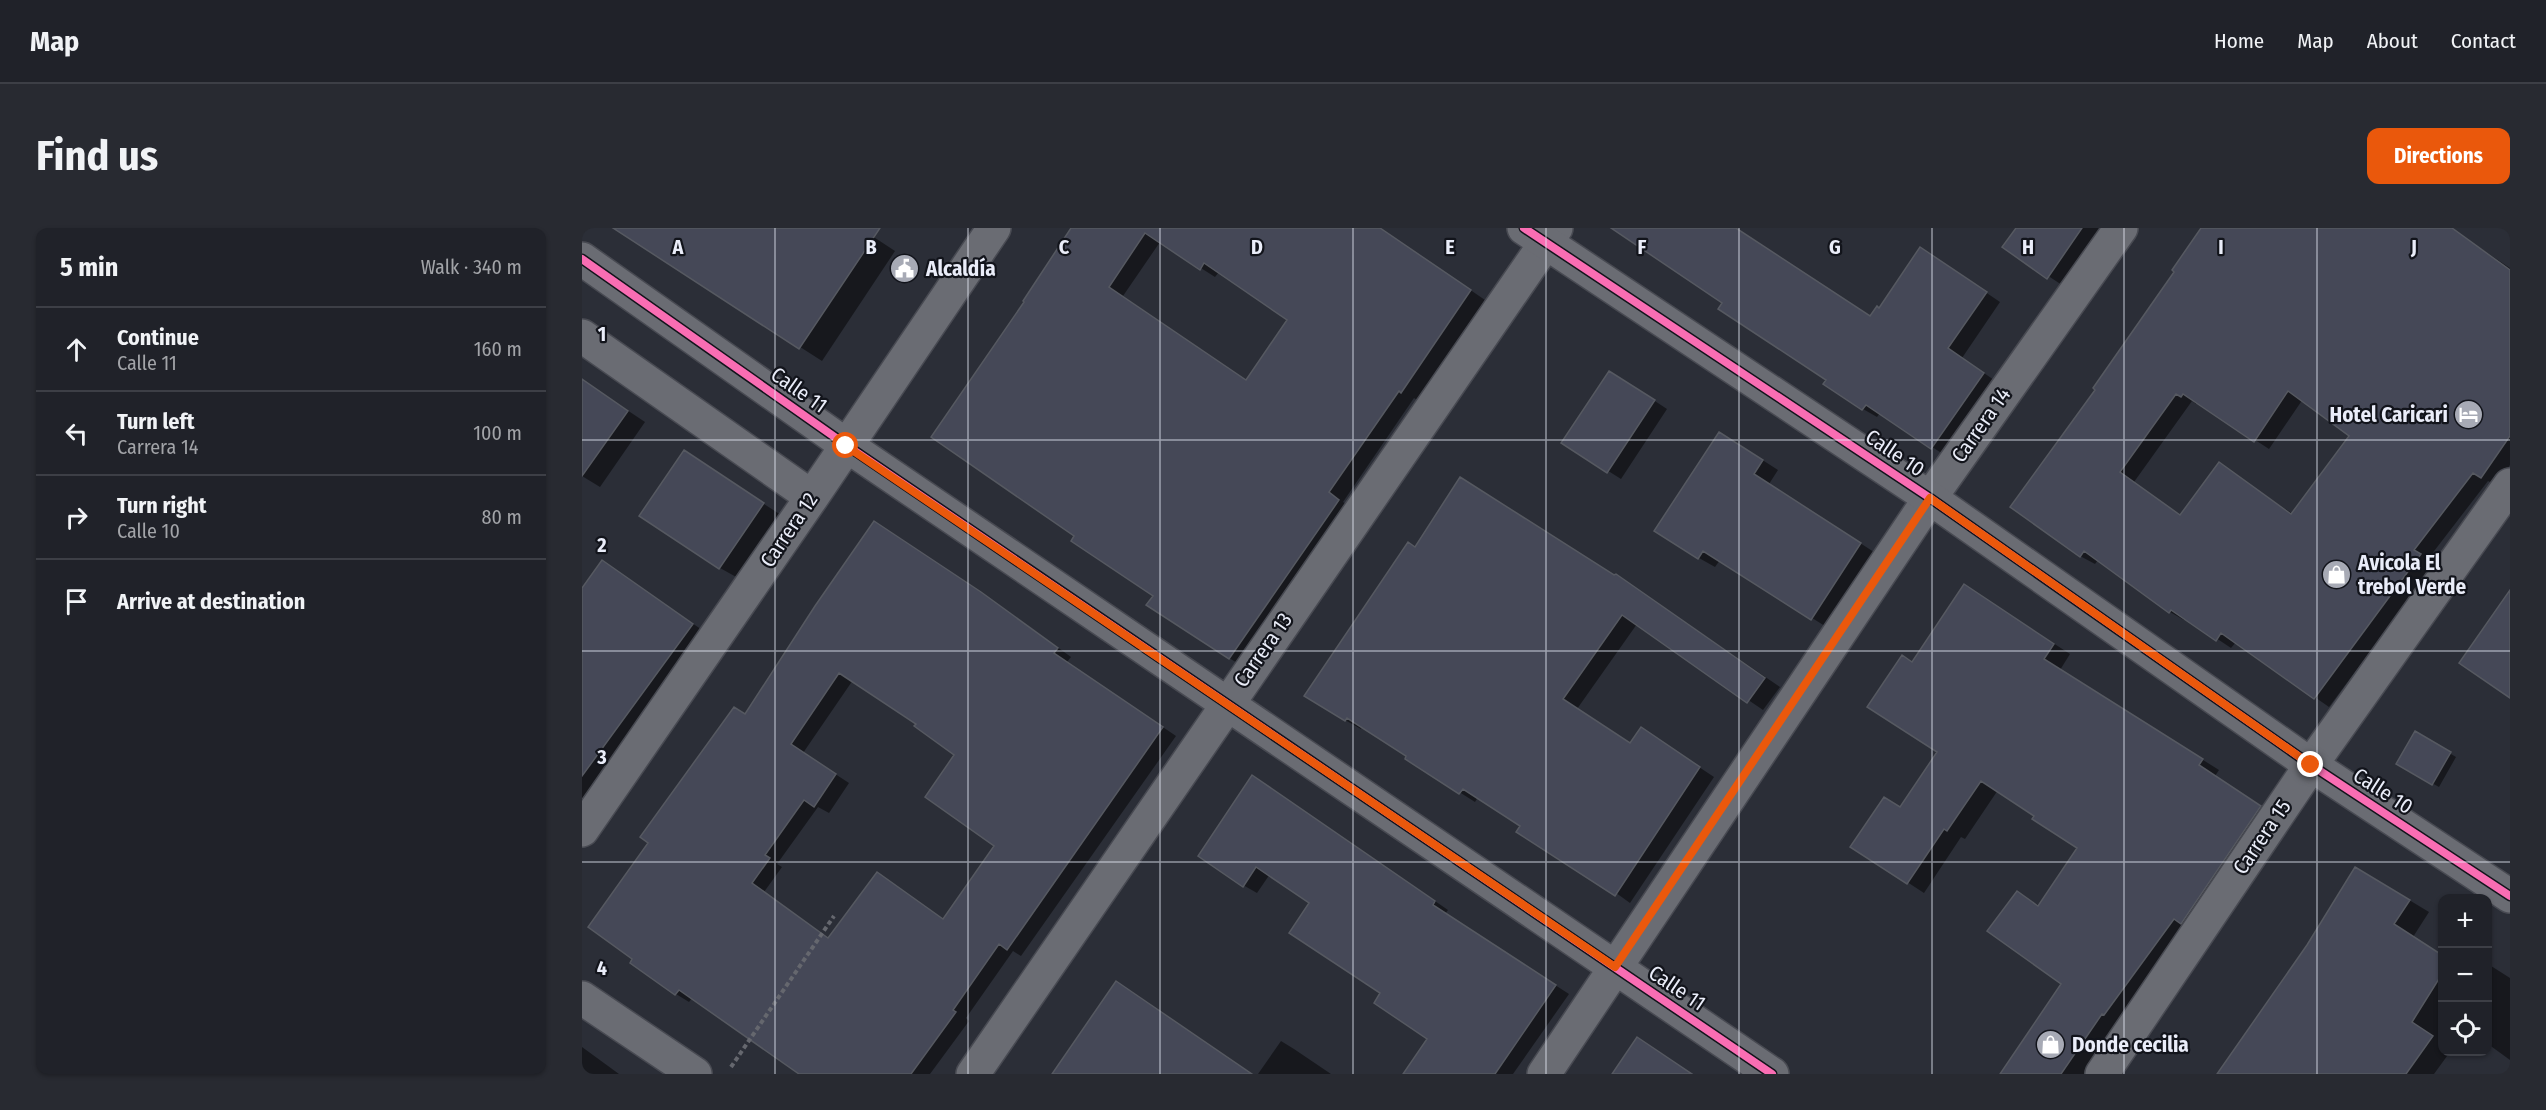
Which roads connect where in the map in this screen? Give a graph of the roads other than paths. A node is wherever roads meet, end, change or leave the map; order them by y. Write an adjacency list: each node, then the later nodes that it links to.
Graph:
1 (994, 228): 6 (street, Carrera 12)
2 (2121, 228): 9 (street, Carrera 14)
3 (1542, 233): 9 (street, Calle 10); 10 (street, Carrera 13)
4 (582, 259): 6 (street, Calle 11)
5 (582, 336): 8 (street)
6 (846, 446): 8 (street, Carrera 12); 10 (street, Calle 11)
7 (2510, 485): 11 (street, Carrera 15)
8 (812, 497): 12 (street, Carrera 12)
9 (1930, 498): 11 (street, Calle 10); 14 (street, Carrera 14)
10 (1227, 704): 14 (street, Calle 11); 17 (street, Carrera 13)
11 (2311, 765): 13 (street, Calle 10); 20 (street, Carrera 15)
12 (582, 830)
13 (2510, 896)
14 (1615, 967): 18 (street, Carrera 14); 19 (street, Calle 11)
15 (582, 998): 16 (street)
16 (695, 1074)
17 (973, 1074)
18 (1544, 1074)
19 (1772, 1074)
20 (2102, 1074)

